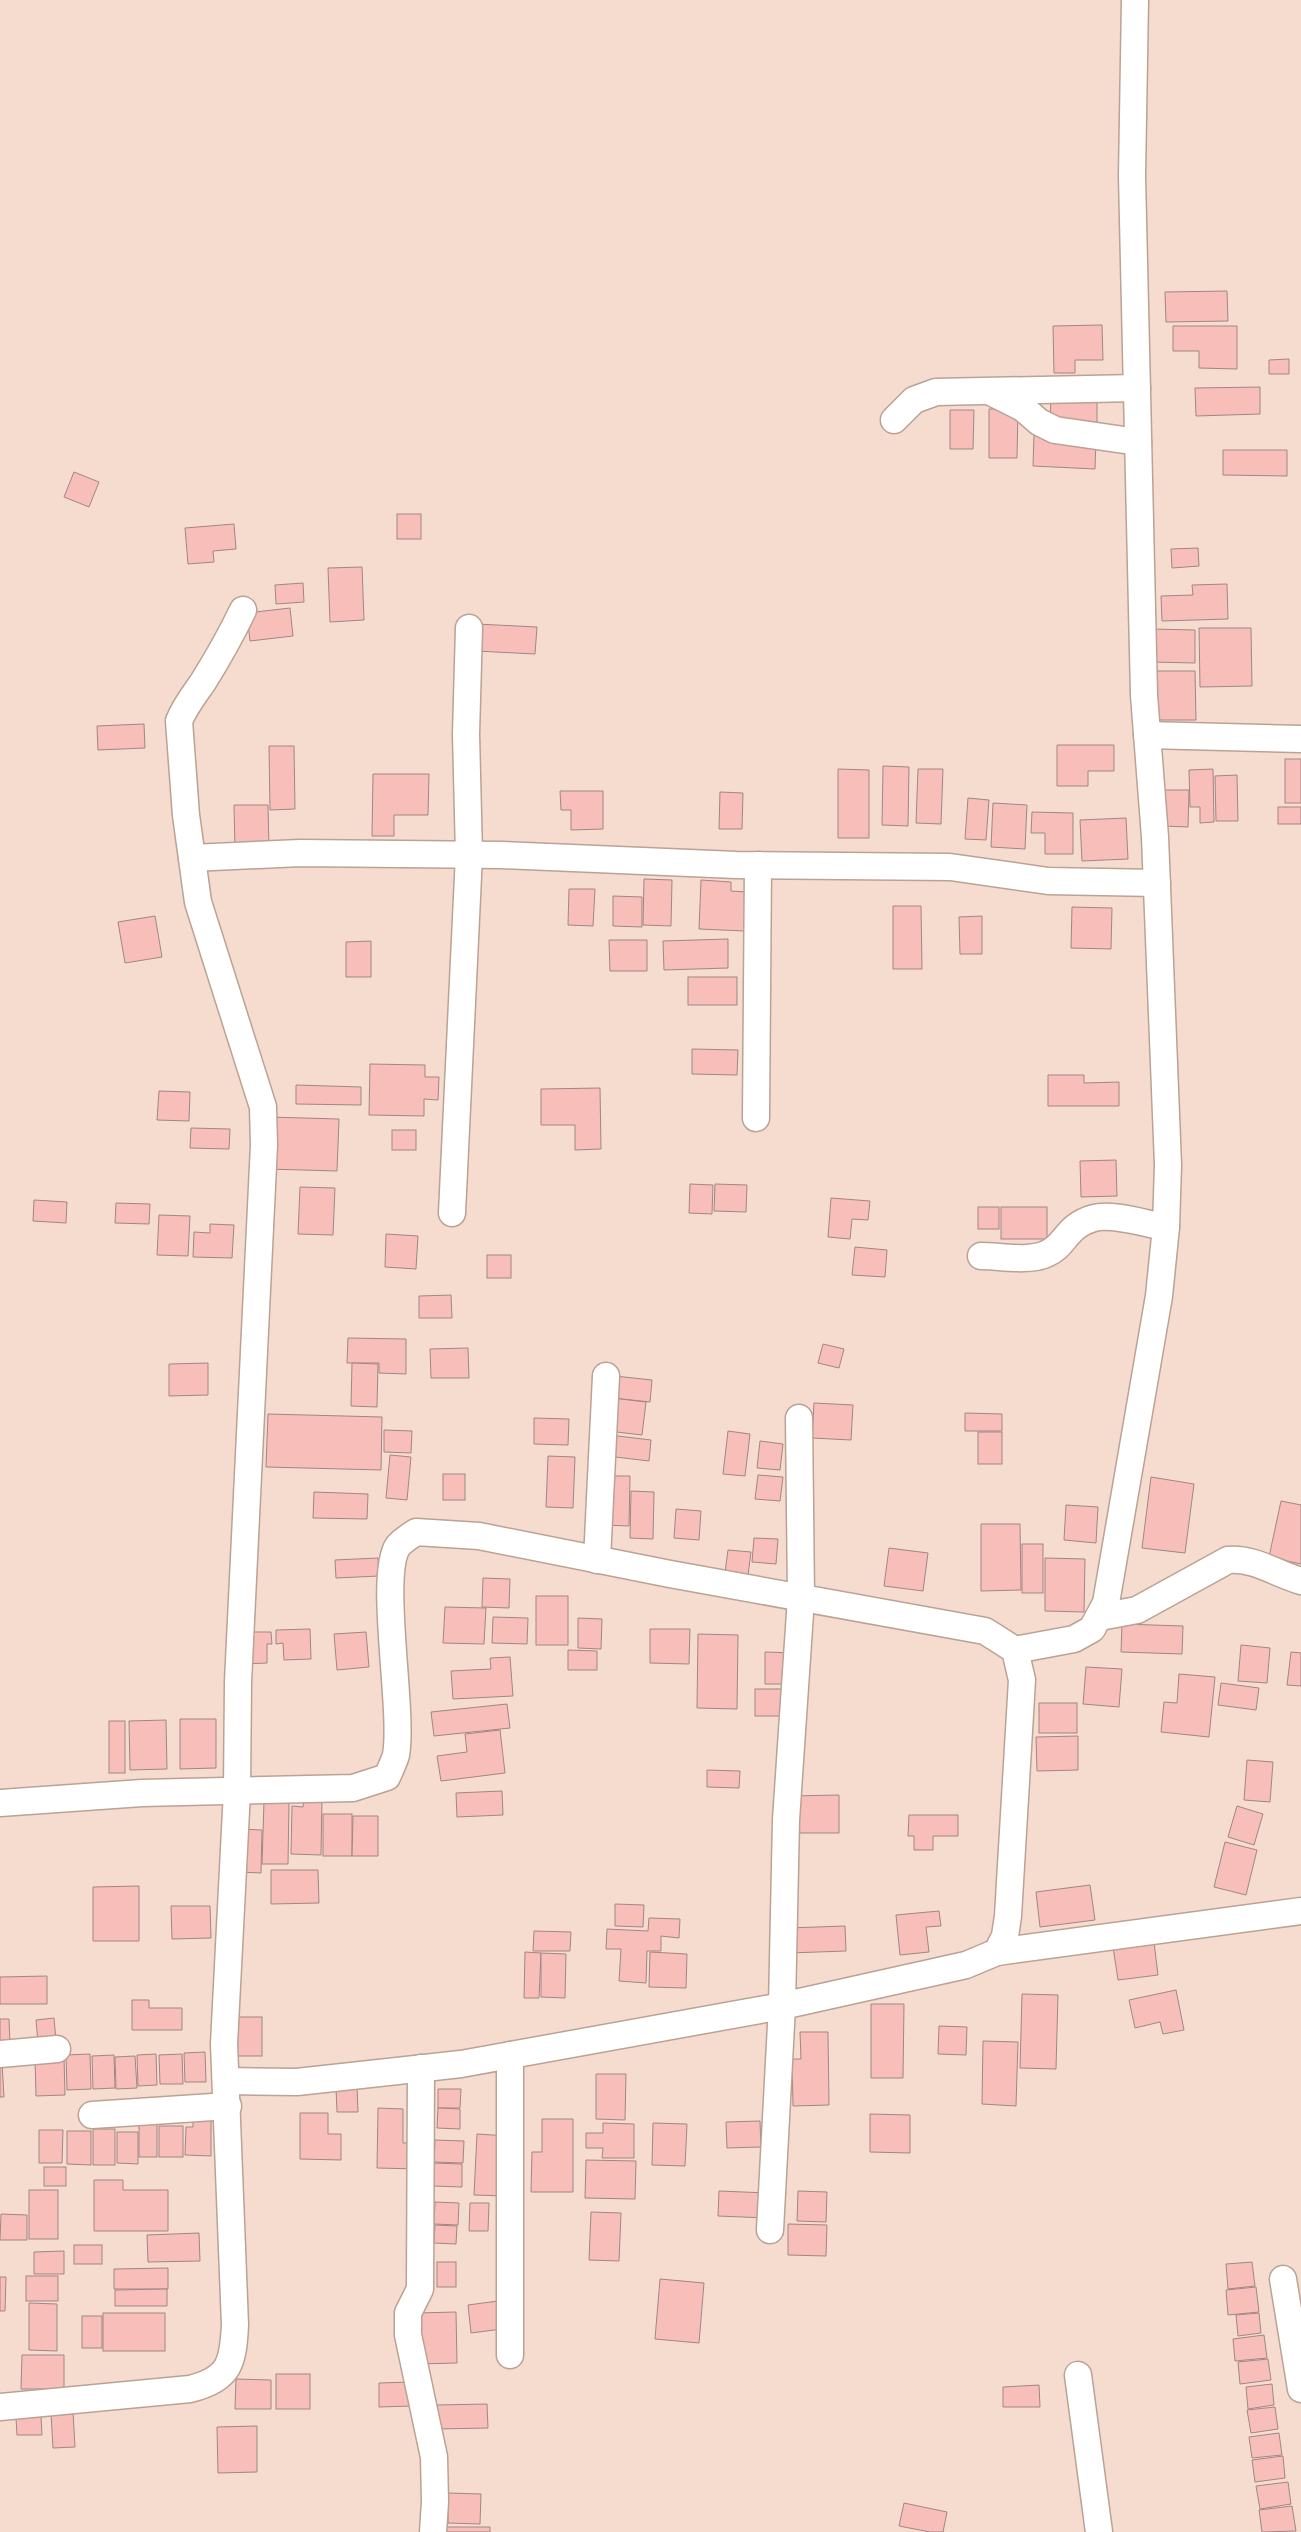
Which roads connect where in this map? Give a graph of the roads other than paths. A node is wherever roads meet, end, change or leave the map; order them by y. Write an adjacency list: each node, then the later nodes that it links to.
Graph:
1 (1135, 0): 2 (street)
2 (1137, 388): 3 (street); 5 (street)
3 (990, 392): 4 (street); 5 (street)
4 (894, 420)
5 (1138, 442): 8 (street)
6 (243, 610): 11 (street)
7 (469, 628): 10 (street)
8 (1147, 735): 9 (street); 13 (street)
9 (1301, 739)
10 (469, 855): 11 (street); 12 (street); 15 (street)
11 (192, 858): 25 (street)
12 (758, 866): 13 (street); 14 (street)
13 (1157, 883): 16 (street)
14 (756, 1118)
15 (452, 1213)
16 (1166, 1226): 17 (street); 23 (street)
17 (981, 1256)
18 (606, 1376): 20 (street)
19 (799, 1418): 22 (street)
20 (597, 1560): 22 (street); 25 (street)
21 (1301, 1581): 23 (street)
22 (801, 1598): 24 (street); 29 (street)
23 (1100, 1616): 24 (street)
24 (1015, 1650): 28 (street)
25 (237, 1791): 26 (street); 34 (street)
26 (0, 1803)
27 (1301, 1911): 28 (street)
28 (997, 1952): 29 (street)
29 (782, 2006): 32 (street); 36 (street)
30 (57, 2049): 31 (street)
31 (0, 2054)
32 (510, 2056): 33 (street); 38 (street)
33 (421, 2068): 34 (street); 42 (street)
34 (227, 2093): 35 (street); 41 (street)
35 (92, 2115)
36 (770, 2230)
37 (1283, 2279): 40 (street)
38 (510, 2355)
39 (1078, 2375): 43 (street)
40 (1301, 2389)
41 (0, 2411)
42 (433, 2532)
43 (1099, 2532)

